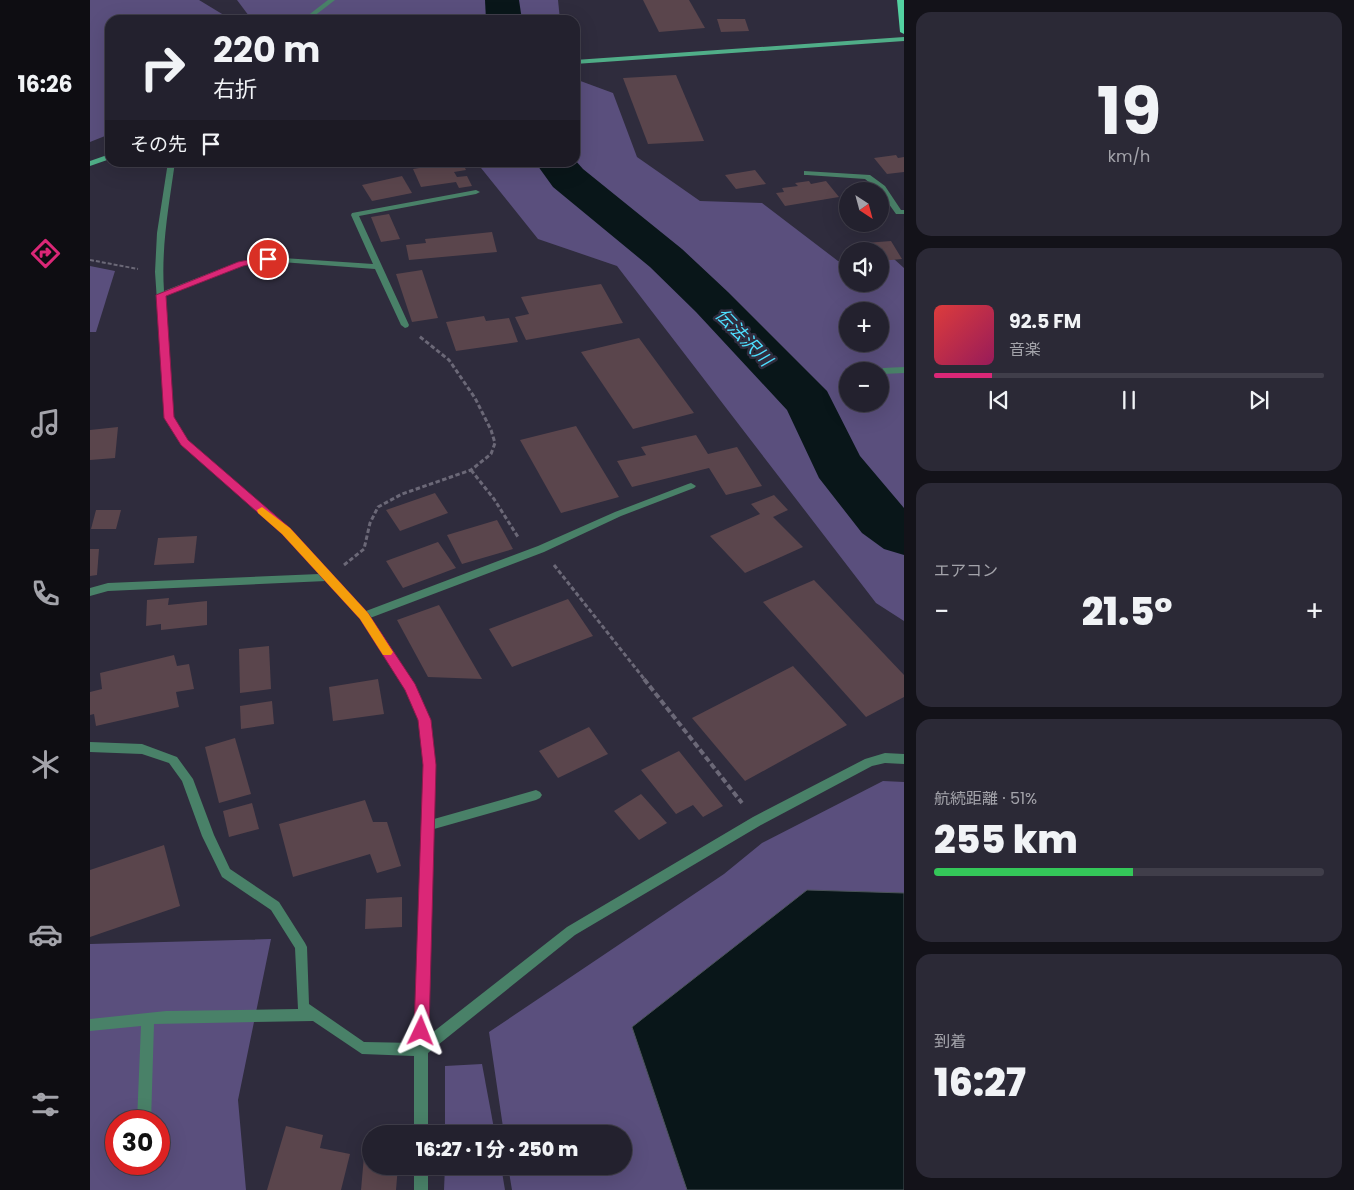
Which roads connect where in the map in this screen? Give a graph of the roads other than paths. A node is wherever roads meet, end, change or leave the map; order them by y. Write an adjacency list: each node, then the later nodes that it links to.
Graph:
1 (332, 0): 3 (street)
2 (901, 0): 4 (main road)
3 (312, 15)
4 (904, 32)
5 (904, 39): 6 (street)
6 (580, 62)
7 (105, 158): 8 (street)
8 (90, 164)
9 (171, 167): 14 (street)
10 (807, 173): 12 (street)
11 (476, 192): 13 (street)
12 (904, 212)
13 (378, 267): 14 (street); 15 (street)
14 (161, 295): 19 (street)
15 (405, 325)
16 (904, 370): 17 (street)
17 (889, 371)
18 (691, 486): 21 (street)
19 (328, 577): 20 (street); 21 (street)
20 (90, 592)
21 (364, 616): 25 (street)
22 (90, 747): 26 (street)
23 (904, 758): 29 (street)
24 (536, 795): 25 (street)
25 (428, 826): 29 (street)
26 (315, 1015): 27 (street); 29 (street)
27 (148, 1019): 28 (street); 30 (street)
28 (90, 1025)
29 (421, 1050): 31 (street)
30 (144, 1110)
31 (421, 1125)
32 (421, 1175): 33 (street)
33 (421, 1190)

